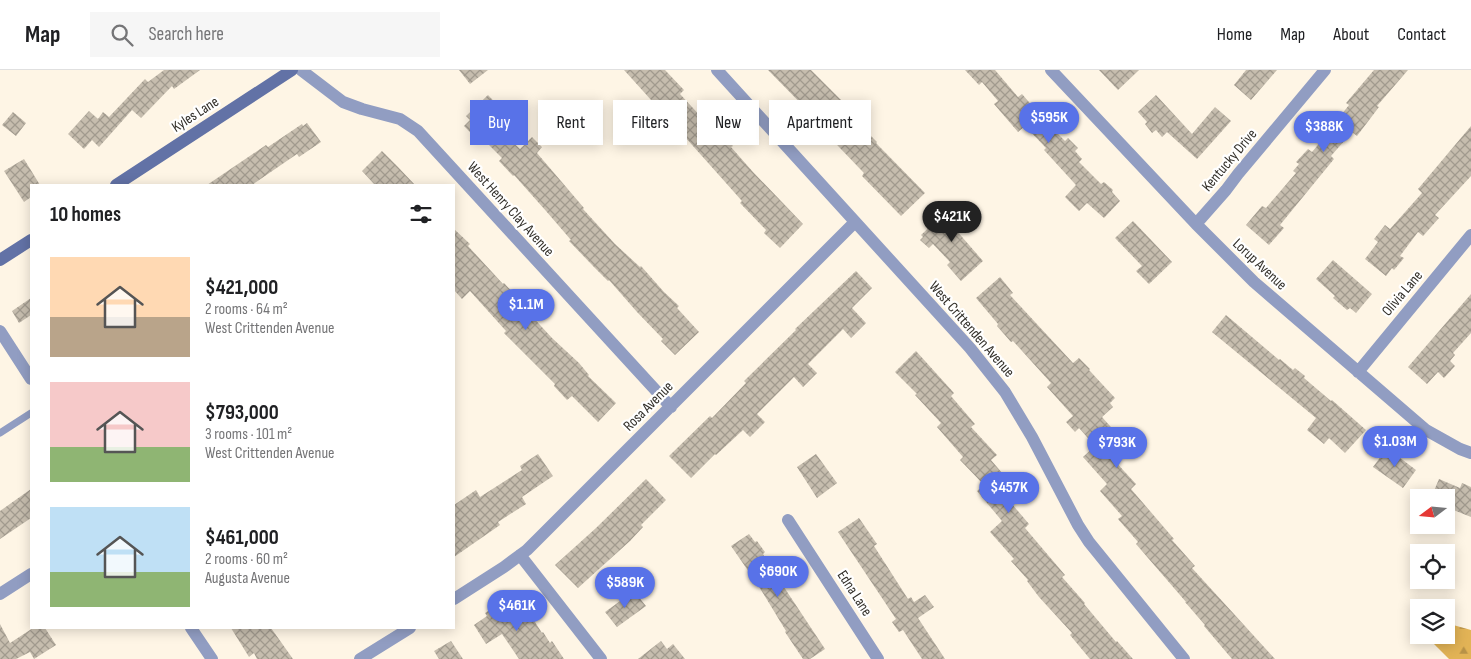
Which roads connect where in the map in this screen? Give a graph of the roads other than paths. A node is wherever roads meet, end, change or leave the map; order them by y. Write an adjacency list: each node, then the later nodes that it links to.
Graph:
1 (292, 70): 6 (main road, Kyles Lane)
2 (301, 70): 15 (street, West Henry Clay Avenue)
3 (717, 70): 7 (street, West Crittenden Avenue)
4 (1051, 70): 8 (street, Lorup Avenue)
5 (1325, 70): 8 (street, Kentucky Drive)
6 (118, 184)
7 (855, 222): 15 (street, Rosa Avenue); 30 (street, West Crittenden Avenue)
8 (1196, 224): 13 (street, Lorup Avenue)
9 (1471, 235): 13 (street, Olivia Lane)
10 (30, 241): 11 (main road)
11 (1, 257)
12 (0, 331): 14 (street)
13 (1358, 372): 18 (street, Lorup Avenue)
14 (30, 377)
15 (670, 406): 20 (street, Rosa Avenue)
16 (30, 414): 17 (lane)
17 (0, 433)
18 (1471, 453)
19 (788, 520): 29 (street, Edna Lane)
20 (520, 555): 23 (street, Rosa Avenue); 28 (street)
21 (30, 575): 22 (street)
22 (0, 594)
23 (455, 598)
24 (192, 629): 26 (street)
25 (408, 629): 27 (street)
26 (212, 659)
27 (360, 659)
28 (601, 659)
29 (878, 659)
30 (1184, 659)

